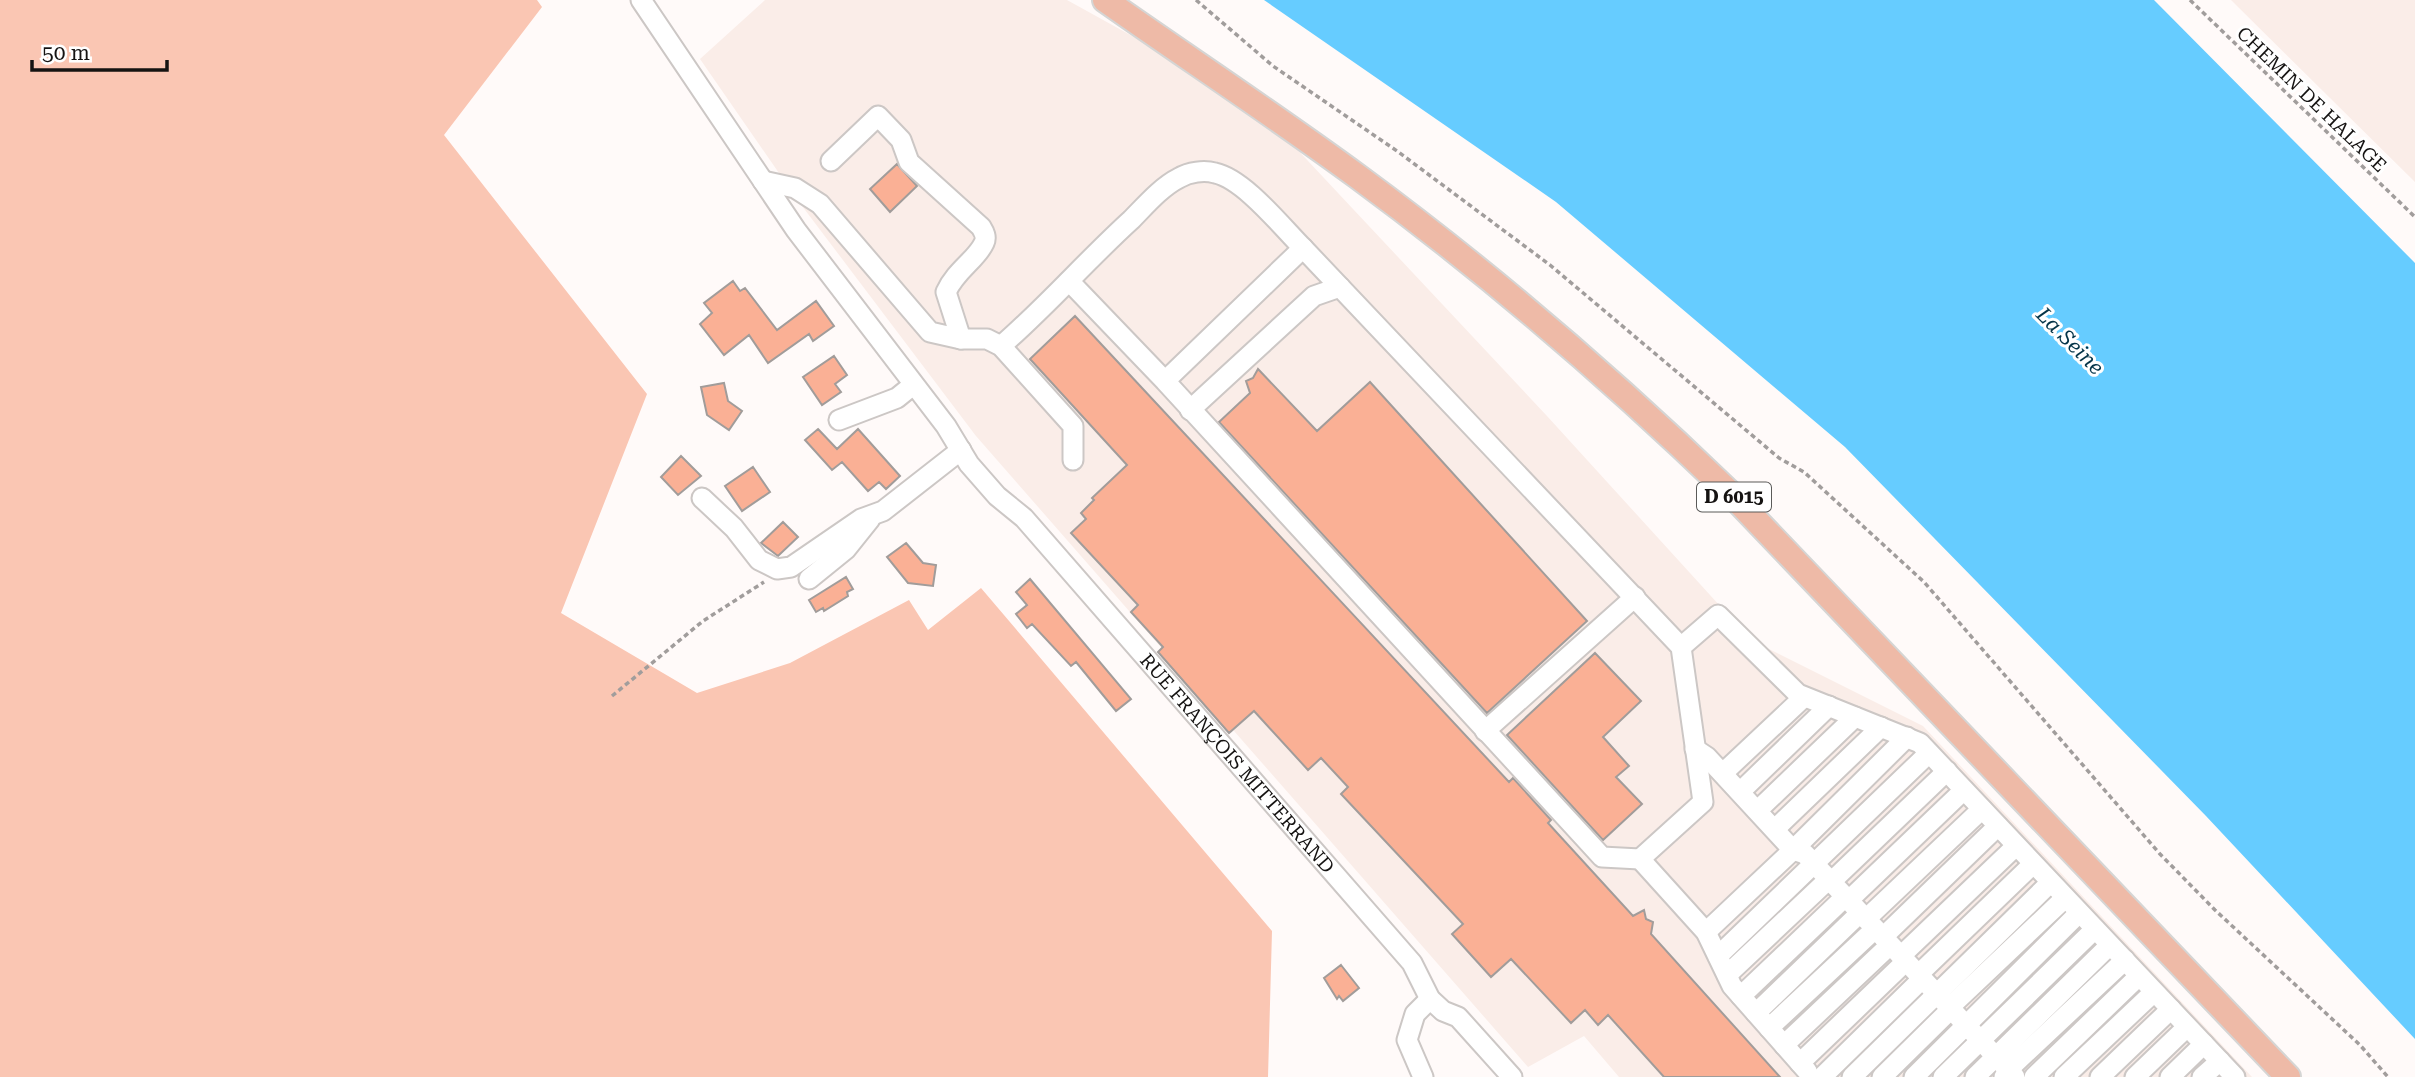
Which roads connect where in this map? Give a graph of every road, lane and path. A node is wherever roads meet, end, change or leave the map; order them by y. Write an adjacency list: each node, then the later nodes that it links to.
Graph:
1 (628, 0): 6 (street)
2 (641, 0): 6 (street)
3 (1105, 0): 93 (main road, D 6015)
4 (1196, 0): 94 (path)
5 (2190, 0): 9 (path, CHEMIN DE HALAGE)
6 (662, 35): 8 (street, RUE FRANÇOIS MITTERRAND)
7 (831, 161): 13 (street)
8 (763, 181): 13 (street); 16 (street, RUE FRANÇOIS MITTERRAND)
9 (2415, 217)
10 (1303, 248): 11 (street); 12 (street); 15 (street)
11 (1069, 281): 14 (street); 15 (street)
12 (1340, 287): 17 (street); 25 (street)
13 (961, 339): 14 (street)
14 (1001, 346): 20 (street)
15 (1166, 381): 17 (street)
16 (914, 385): 18 (street); 19 (street, RUE FRANÇOIS MITTERRAND)
17 (1190, 410): 32 (street)
18 (839, 420)
19 (961, 450): 22 (street); 65 (street, RUE FRANÇOIS MITTERRAND)
20 (1073, 460)
21 (702, 498): 23 (street)
22 (873, 515): 23 (street); 24 (street)
23 (777, 569): 27 (path)
24 (809, 579)
25 (1635, 597): 26 (street); 32 (street)
26 (1681, 648): 28 (street); 34 (street)
27 (612, 696)
28 (1804, 697): 29 (street); 37 (street)
29 (1829, 706): 30 (street); 39 (street)
30 (1855, 717): 31 (street); 41 (street)
31 (1881, 727): 33 (street); 43 (street)
32 (1485, 731): 46 (street)
33 (1907, 737): 35 (street); 45 (street)
34 (1695, 749): 37 (street); 46 (street)
35 (1929, 753): 36 (street); 47 (street)
36 (1947, 771): 38 (street); 49 (street)
37 (1723, 773): 39 (street)
38 (1964, 790): 40 (street); 53 (street)
39 (1740, 792): 41 (street)
40 (1982, 809): 42 (street); 53 (street)
41 (1758, 810): 43 (street)
42 (1998, 826): 44 (street); 53 (street)
43 (1775, 829): 45 (street)
44 (2016, 846): 48 (street); 53 (street)
45 (1793, 850): 47 (street); 55 (street)
46 (1640, 859): 55 (street)
47 (1814, 863): 49 (street); 57 (street)
48 (2033, 864): 50 (street); 61 (street)
49 (1830, 880): 53 (street); 59 (street)
50 (2050, 883): 51 (street); 63 (street)
51 (2065, 898): 52 (street); 66 (street)
52 (2079, 913): 54 (street); 69 (street)
53 (1872, 925): 61 (street); 64 (street); 68 (street); 71 (street); 74 (street); 76 (street)
54 (2095, 929): 56 (street); 72 (street)
55 (1706, 932): 57 (street)
56 (2110, 945): 58 (street); 77 (street)
57 (1718, 956): 59 (street)
58 (2124, 960): 60 (street); 77 (street)
59 (1727, 975): 64 (street)
60 (2139, 976): 62 (street); 86 (street)
61 (1921, 977): 63 (street); 80 (street)
62 (2154, 992): 67 (street); 87 (street)
63 (1936, 994): 66 (street); 81 (street)
64 (1741, 996): 68 (street)
65 (1430, 999): 78 (street); 79 (street)
66 (1950, 1009): 69 (street); 82 (street)
67 (2171, 1009): 70 (street); 88 (street)
68 (1756, 1013): 71 (street)
69 (1966, 1026): 72 (street); 83 (street)
70 (2188, 1027): 73 (street); 89 (street)
71 (1769, 1028): 74 (street)
72 (1980, 1041): 77 (street); 84 (street)
73 (2204, 1044): 75 (street); 90 (street)
74 (1784, 1045): 76 (street)
75 (2220, 1061): 91 (street); 92 (street)
76 (1807, 1070)
77 (2006, 1070): 85 (street)
78 (1423, 1077)
79 (1512, 1077)
80 (1822, 1077)
81 (1852, 1077)
82 (1882, 1077)
83 (1914, 1077)
84 (1943, 1077)
85 (1975, 1077)
86 (2034, 1077)
87 (2064, 1077)
88 (2100, 1077)
89 (2134, 1077)
90 (2170, 1077)
91 (2202, 1077)
92 (2235, 1077)
93 (2288, 1077)
94 (2388, 1077)

